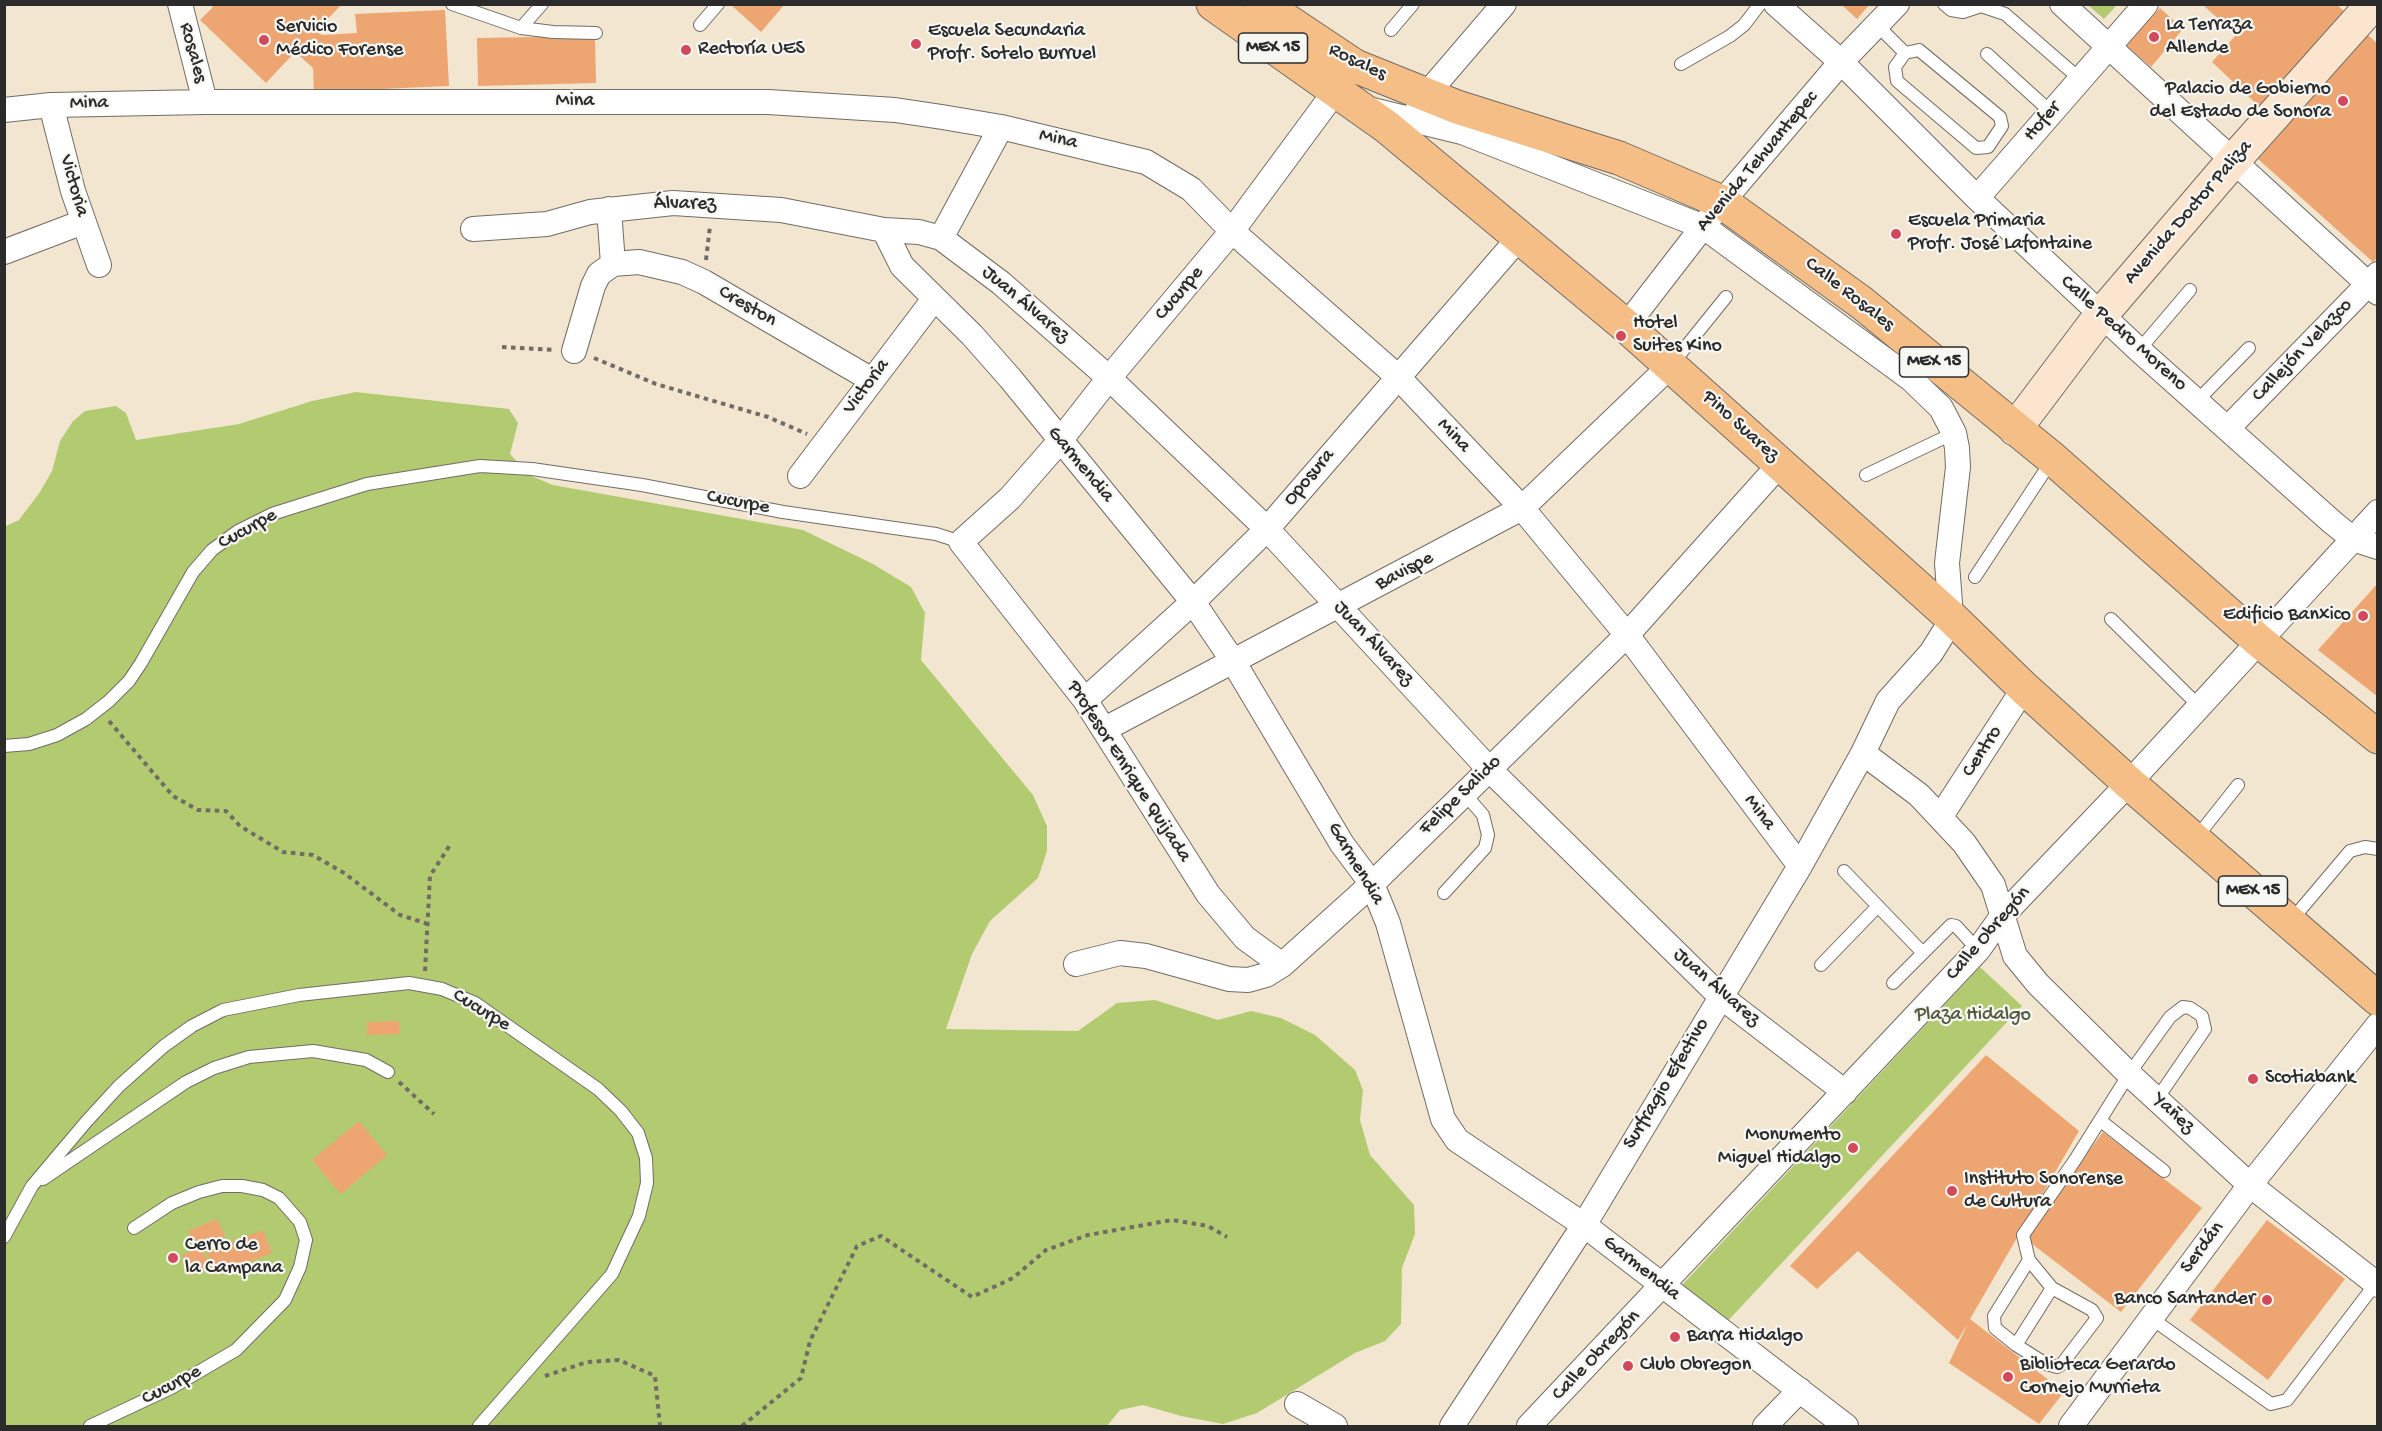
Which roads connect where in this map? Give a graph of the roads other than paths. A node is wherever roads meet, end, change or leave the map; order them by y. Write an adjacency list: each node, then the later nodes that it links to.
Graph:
1 (180, 4): 29 (street, Rosales)
2 (452, 4): 18 (lane)
3 (542, 4): 18 (lane)
4 (718, 4): 16 (lane)
5 (1213, 4): 28 (main road, Rosales / MEX 15)
6 (1262, 4): 26 (main road, Rosales / MEX 15)
7 (1413, 4): 19 (lane)
8 (1504, 4): 33 (street)
9 (1760, 4): 25 (lane)
10 (1776, 4): 24 (street, Calle Pedro Moreno)
11 (1897, 4): 17 (street, Avenida Tehuantepec)
12 (1944, 4): 27 (lane)
13 (2062, 4): 21 (street)
14 (2146, 4): 21 (street, Hofer)
15 (2368, 11): 35 (street, Avenida Doctor Paliza)
16 (700, 25)
17 (1877, 26): 22 (lane); 24 (street, Avenida Tehuantepec)
18 (521, 28): 20 (lane)
19 (1391, 30)
20 (596, 33)
21 (2109, 47): 27 (street, Hofer); 35 (street)
22 (1905, 53): 22 (lane)
23 (1988, 54): 32 (lane)
24 (1841, 62): 36 (street, Calle Pedro Moreno); 38 (street, Avenida Tehuantepec)
25 (1681, 64)
26 (1355, 66): 28 (street, Cucurpe); 33 (main road, Rosales / MEX 15)
27 (2081, 80): 32 (street, Hofer)
28 (1347, 99): 33 (main road, Pino Suarez / MEX 15); 41 (street, Cucurpe)
29 (205, 102): 30 (street, Mina); 34 (street, Mina)
30 (51, 105): 31 (street, Mina); 39 (street, Victoria)
31 (4, 110)
32 (2052, 113): 36 (street, Hofer)
33 (1415, 119): 38 (main road, Calle Rosales / MEX 15); 44 (main road, Pino Suarez / MEX 15)
34 (1001, 127): 41 (street, Mina); 43 (street)
35 (2232, 162): 48 (street); 52 (street, Avenida Doctor Paliza)
36 (1977, 198): 52 (street, Calle Pedro Moreno)
37 (609, 209): 40 (street, Álvarez); 42 (street, Álvarez); 46 (street)
38 (1713, 214): 53 (street, Avenida Tehuantepec); 63 (main road, Calle Rosales / MEX 15); 64 (street, Calle Rosales)
39 (83, 222): 45 (street); 47 (street, Victoria)
40 (473, 229)
41 (1233, 231): 58 (street, Mina); 59 (street, Cucurpe)
42 (886, 236): 43 (street, Juan Álvarez); 51 (street, Garmendia)
43 (941, 238): 59 (street, Juan Álvarez)
44 (1518, 239): 53 (main road, Pino Suarez / MEX 15); 58 (street, Oposura)
45 (4, 252)
46 (613, 264): 56 (street); 60 (street, Creston)
47 (99, 265)
48 (2374, 284): 62 (street, Callejón Velazco)
49 (2190, 290): 55 (lane)
50 (1726, 297): 57 (lane)
51 (934, 299): 60 (street, Victoria); 65 (street, Garmendia)
52 (2101, 315): 55 (street, Calle Pedro Moreno); 63 (street, Avenida Doctor Paliza)
53 (1626, 326): 57 (main road, Pino Suarez / MEX 15)
54 (2249, 348): 61 (lane)
55 (2139, 350): 61 (street, Calle Pedro Moreno)
56 (574, 351)
57 (1670, 366): 67 (main road, Pino Suarez / MEX 15); 70 (street, Bavispe)
58 (1397, 376): 70 (street, Mina); 72 (street, Oposura)
59 (1109, 378): 65 (street, Cucurpe); 72 (street, Juan Álvarez)
60 (872, 380): 69 (street, Victoria)
61 (2197, 401): 62 (street, Calle Pedro Moreno)
62 (2228, 428): 73 (street, Calle Pedro Moreno)
63 (2015, 429): 66 (main road, Calle Rosales / MEX 15)
64 (1954, 433): 68 (lane); 79 (street, Calle Rosales)
65 (1059, 442): 74 (street, Cucurpe); 77 (street, Garmendia)
66 (2053, 459): 76 (lane); 82 (main road, Calle Rosales / MEX 15)
67 (1780, 464): 79 (main road, Pino Suarez / MEX 15); 81 (street, Felipe Salido)
68 (1866, 475)
69 (800, 476)
70 (1522, 508): 78 (street, Bavispe); 81 (street, Mina)
71 (2378, 512): 73 (street, Calle Obregón)
72 (1267, 530): 77 (street, Oposura); 78 (street, Juan Álvarez)
73 (2353, 539): 75 (street, Calle Pedro Moreno); 82 (street, Calle Obregón)
74 (961, 542): 85 (street, Profesor Enrique Quijada); 89 (lane, Cucurpe)
75 (2378, 547)
76 (1975, 577)
77 (1193, 602): 83 (street, Garmendia); 85 (street, Oposura)
78 (1339, 607): 83 (street, Bavispe); 91 (street, Juan Álvarez)
79 (1951, 617): 84 (main road, Pino Suarez / MEX 15); 90 (street, Surfragio Efectivo)
80 (2111, 619): 86 (lane)
81 (1627, 635): 91 (street, Felipe Salido); 98 (street, Mina)
82 (2259, 641): 86 (street, Calle Obregón); 88 (main road, Calle Rosales / MEX 15)
83 (1233, 661): 87 (street, Bavispe); 100 (street, Garmendia)
84 (2024, 688): 92 (main road, Pino Suarez / MEX 15); 95 (street, Centro)
85 (1084, 700): 87 (street, Profesor Enrique Quijada)
86 (2199, 706): 92 (street, Calle Obregón)
87 (1105, 729): 108 (street, Profesor Enrique Quijada)
88 (2378, 737)
89 (4, 746)
90 (1863, 753): 95 (street, Yañez); 98 (street, Surfragio Efectivo)
91 (1489, 769): 94 (street, Felipe Salido); 111 (street, Juan Álvarez)
92 (2129, 783): 96 (main road, MEX 15); 103 (street, Calle Obregón)
93 (2238, 785): 96 (lane)
94 (1464, 793): 100 (street, Felipe Salido); 101 (lane)
95 (1941, 816): 103 (street, Yañez)
96 (2195, 840): 104 (main road, MEX 15)
97 (2378, 849): 104 (lane)
98 (1800, 866): 111 (street, Surfragio Efectivo)
99 (1844, 871): 102 (lane)
100 (1372, 884): 108 (street, Felipe Salido); 122 (street, Garmendia)
101 (1444, 893)
102 (1878, 906): 106 (lane); 109 (lane)
103 (2003, 915): 105 (street, Calle Obregón); 115 (street, Yañez)
104 (2289, 923): 112 (main road, MEX 15)
105 (1978, 950): 106 (lane); 116 (street, Calle Obregón)
106 (1923, 953): 110 (lane)
107 (1076, 964): 108 (street, Felipe Salido)
108 (1282, 964)
109 (1821, 965)
110 (1893, 983)
111 (1720, 996): 116 (street, Juan Álvarez); 122 (street, Surfragio Efectivo)
112 (2378, 999)
113 (2378, 1025): 120 (street, Serdán)
114 (388, 1072): 121 (lane)
115 (2129, 1074): 117 (street, Yañez); 117 (lane); 118 (lane)
116 (1845, 1092): 127 (street, Calle Obregón)
117 (2157, 1099): 120 (street, Yañez)
118 (2101, 1121): 119 (lane); 125 (lane)
119 (2164, 1171)
120 (2250, 1185): 126 (street, Yañez); 129 (street, Serdán)
121 (32, 1186): 124 (lane, Cucurpe); 135 (lane, Cucurpe)
122 (1584, 1225): 127 (street, Garmendia); 137 (street, Surfragio Efectivo)
123 (134, 1228): 134 (lane, Cucurpe)
124 (4, 1237)
125 (2029, 1260): 128 (lane); 130 (lane)
126 (2377, 1284): 129 (lane)
127 (1663, 1286): 131 (street, Garmendia); 138 (street, Calle Obregón)
128 (2052, 1288): 130 (lane); 130 (lane)
129 (2151, 1317): 140 (street, Serdán)
130 (2016, 1346)
131 (1800, 1390): 133 (street, Garmendia); 139 (street)
132 (1297, 1404): 136 (street)
133 (1832, 1422)
134 (90, 1426)
135 (479, 1426)
136 (1335, 1426)
137 (1452, 1426)
138 (1529, 1426)
139 (1765, 1426)
140 (2071, 1426)

